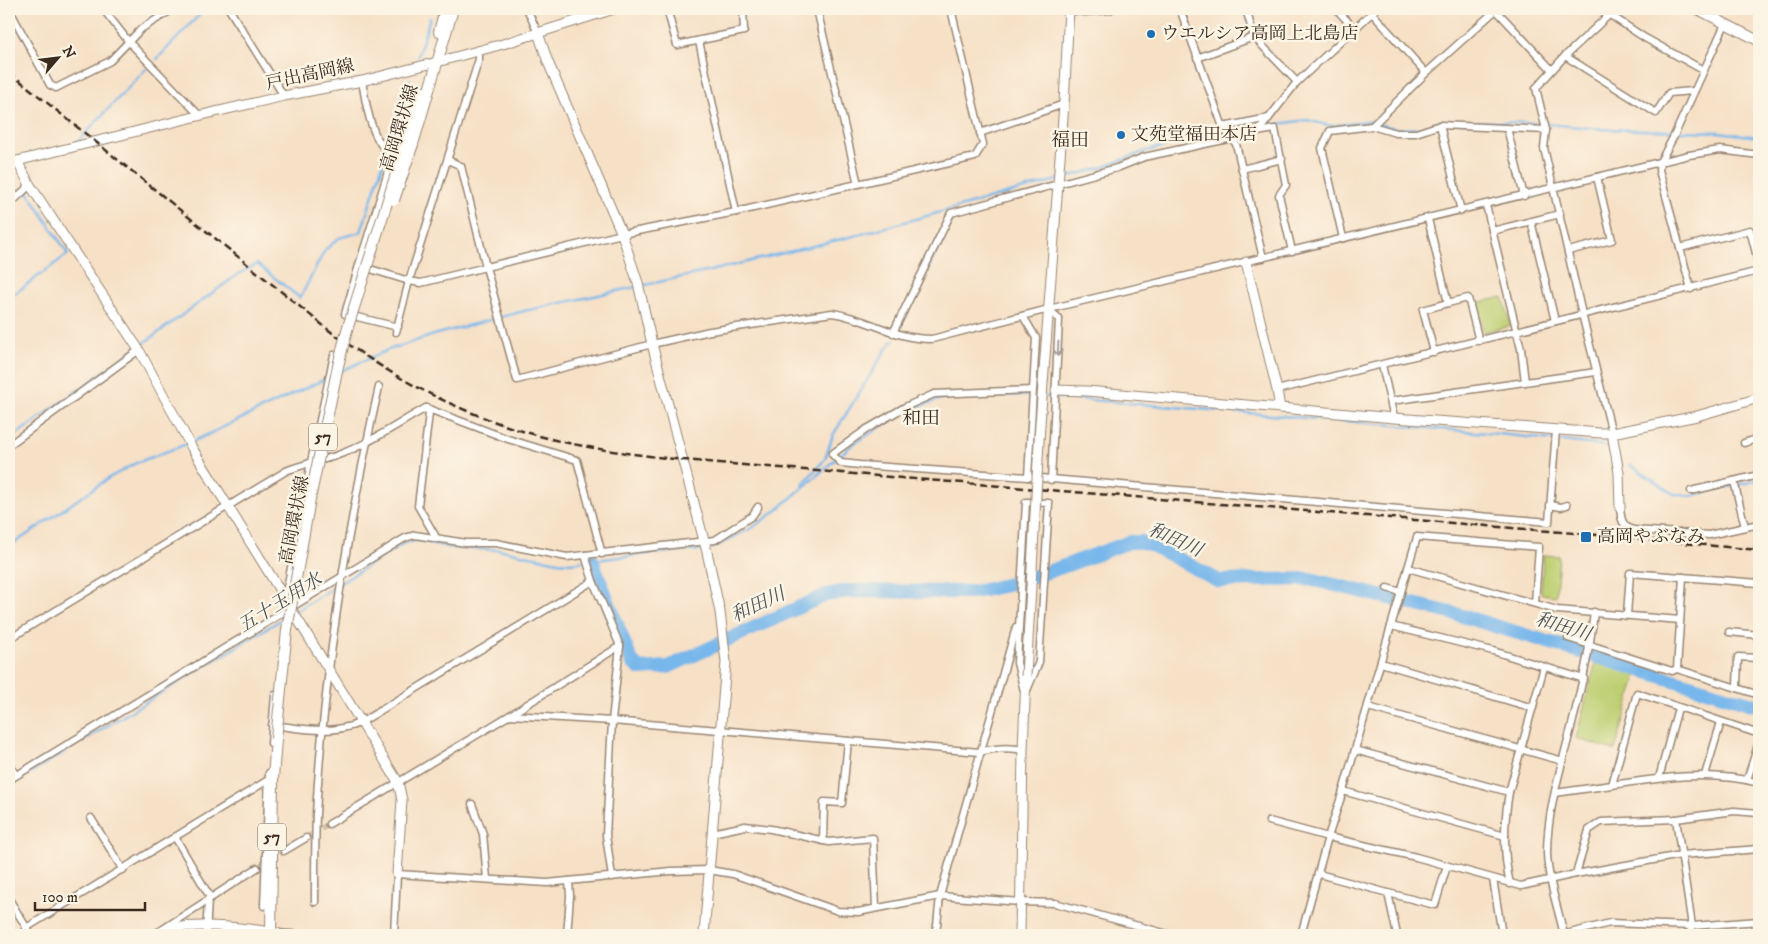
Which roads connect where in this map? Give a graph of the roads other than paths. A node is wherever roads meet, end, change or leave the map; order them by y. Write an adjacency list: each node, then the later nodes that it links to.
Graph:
1 (9, 9): 29 (street)
2 (103, 9): 29 (street)
3 (173, 9): 29 (street)
4 (229, 9): 41 (street)
5 (446, 9): 33 (main road, 高岡環状線 / 57)
6 (453, 9): 33 (main road, 高岡環状線 / 57)
7 (527, 9): 25 (street)
8 (614, 9): 25 (street, 戸出高岡線)
9 (667, 9): 27 (street)
10 (743, 9): 27 (street)
11 (817, 9): 60 (street)
12 (951, 9): 51 (street)
13 (1069, 9): 14 (street); 42 (street)
14 (1110, 9)
15 (1180, 9): 32 (street)
16 (1246, 9): 26 (street)
17 (1336, 9): 24 (street)
18 (1497, 9): 34 (street); 36 (street)
19 (1601, 9): 22 (street)
20 (1696, 9): 23 (street)
21 (1374, 11): 24 (street); 36 (street)
22 (1609, 15): 31 (street); 35 (street)
23 (1725, 24): 28 (street); 35 (street)
24 (1354, 29): 38 (street)
25 (538, 33): 30 (street, 戸出高岡線); 73 (street)
26 (1254, 37): 32 (street); 38 (street)
27 (699, 41): 68 (street)
28 (1759, 41)
29 (129, 42): 43 (street)
30 (479, 51): 33 (street, 戸出高岡線); 55 (street)
31 (1565, 56): 34 (street); 40 (street)
32 (1197, 58): 50 (street)
33 (434, 63): 37 (street, 戸出高岡線); 237 (main road, 高岡環状線 / 57, bridge)
34 (1552, 70): 48 (street)
35 (1703, 70): 40 (street)
36 (1426, 73): 46 (street)
37 (362, 81): 41 (street, 戸出高岡線); 53 (street)
38 (1297, 82): 44 (street)
39 (414, 89): 53 (street)
40 (1693, 91): 57 (street)
41 (284, 96): 43 (street, 戸出高岡線)
42 (1064, 104): 51 (street); 62 (street)
43 (200, 116): 56 (street, 戸出高岡線)
44 (1267, 121): 49 (street); 50 (street)
45 (1440, 125): 46 (street); 47 (street); 67 (street)
46 (1372, 126): 74 (street)
47 (1507, 128): 48 (street); 64 (street)
48 (1545, 128): 63 (street)
49 (1257, 131): 50 (street); 54 (street)
50 (1226, 132): 58 (street); 62 (street)
51 (980, 133): 60 (street)
52 (1759, 155): 57 (street)
53 (393, 156): 80 (street)
54 (1282, 159): 58 (street); 76 (street)
55 (448, 160): 82 (street); 84 (street)
56 (13, 162): 61 (street)
57 (1660, 162): 59 (street); 75 (street)
58 (1242, 169): 78 (street)
59 (1597, 177): 63 (street); 77 (street)
60 (858, 184): 68 (street)
61 (30, 185): 65 (street); 95 (street)
62 (1058, 185): 87 (street); 92 (street)
63 (1552, 188): 64 (street); 69 (street)
64 (1524, 196): 66 (street)
65 (9, 205)
66 (1486, 205): 67 (street); 72 (street)
67 (1461, 211): 70 (street)
68 (736, 212): 73 (street)
69 (1560, 214): 71 (street); 77 (street)
70 (1428, 219): 74 (street); 86 (street)
71 (1530, 221): 72 (street); 90 (street)
72 (1492, 231): 91 (street)
73 (622, 234): 82 (street); 94 (street)
74 (1343, 238): 76 (street)
75 (1680, 248): 81 (street); 85 (street)
76 (1292, 251): 78 (street)
77 (1568, 251): 88 (street)
78 (1263, 258): 79 (street)
79 (1246, 262): 87 (street); 103 (street)
80 (359, 265): 84 (street); 84 (street)
81 (1759, 265)
82 (486, 267): 84 (street); 94 (street)
83 (1759, 271): 85 (street)
84 (409, 281)
85 (1691, 289): 88 (street)
86 (1448, 304): 93 (street); 96 (street)
87 (1049, 309): 89 (street); 104 (street, one-way to 104); 163 (street, bridge)
88 (1582, 314): 90 (street); 99 (street)
89 (1023, 316): 92 (street); 102 (street)
90 (1555, 321): 91 (street)
91 (1516, 332): 93 (street); 100 (street)
92 (894, 333): 94 (street)
93 (1479, 341): 96 (street)
94 (652, 344): 132 (street)
95 (139, 350): 117 (street); 125 (street)
96 (1434, 352): 98 (street)
97 (334, 355): 118 (street)
98 (1382, 365): 103 (street); 106 (street)
99 (1596, 372): 100 (street); 113 (street)
100 (1525, 382): 106 (street)
101 (379, 387): 115 (street)
102 (1032, 390): 110 (street); 120 (street)
103 (1278, 390): 108 (street)
104 (1056, 391): 108 (street); 111 (street)
105 (1759, 398): 113 (street)
106 (1392, 401): 109 (street)
107 (426, 408): 115 (street); 131 (street); 133 (street)
108 (1280, 408): 109 (street)
109 (1394, 418): 112 (street)
110 (1031, 428): 111 (street); 120 (street)
111 (1054, 430): 121 (street)
112 (1556, 432): 113 (street); 126 (street)
113 (1612, 434): 128 (street)
114 (1759, 438): 116 (street)
115 (366, 442): 118 (street); 137 (street)
116 (1744, 443)
117 (9, 444)
118 (311, 462): 125 (street); 142 (street)
119 (1759, 475): 122 (street)
120 (1028, 477): 121 (street)
121 (1052, 480): 126 (street)
122 (1734, 481): 123 (street); 130 (street)
123 (1691, 491)
124 (1567, 505): 126 (street)
125 (228, 506): 144 (street); 153 (street)
126 (1550, 506)
127 (758, 507): 132 (street)
128 (1620, 508): 130 (street)
129 (1759, 524): 130 (street)
130 (1744, 528)
131 (437, 539): 134 (street); 137 (street)
132 (706, 547): 133 (street); 174 (street)
133 (602, 554): 134 (street)
134 (585, 557): 138 (street)
135 (1408, 568): 141 (street); 143 (street); 143 (street)
136 (1684, 576): 139 (street); 146 (street); 148 (street)
137 (342, 577): 144 (street); 160 (street)
138 (593, 582): 155 (street); 171 (street)
139 (1759, 583)
140 (1387, 588): 141 (street)
141 (1401, 593): 149 (street)
142 (286, 594)
143 (1535, 603): 145 (street)
144 (287, 612): 160 (street); 172 (street); 185 (street)
145 (1594, 612): 146 (street); 154 (street)
146 (1627, 615): 148 (street)
147 (1019, 617): 163 (street); 163 (street); 181 (street)
148 (1680, 620): 159 (street)
149 (1392, 626): 157 (street); 158 (street)
150 (1729, 632): 151 (street)
151 (1759, 635)
152 (1568, 638): 154 (street)
153 (9, 639)
154 (1590, 645): 159 (street); 161 (street)
155 (620, 646): 168 (street); 169 (street)
156 (1759, 658): 162 (street)
157 (1381, 663): 165 (street); 166 (street)
158 (1544, 667): 161 (street); 166 (street)
159 (1677, 669): 162 (street)
160 (328, 671): 171 (street); 173 (street)
161 (1584, 679): 182 (street)
162 (1737, 688): 164 (street)
163 (1024, 695): 178 (street)
164 (1759, 695)
165 (1368, 707): 179 (street); 180 (street)
166 (1533, 708): 180 (street)
167 (1678, 708): 170 (street); 186 (street); 192 (street)
168 (510, 714): 169 (street); 190 (street)
169 (612, 721): 174 (street); 218 (street)
170 (1721, 722): 175 (street); 184 (street)
171 (360, 723): 173 (street); 190 (street)
172 (272, 725): 173 (street); 188 (street)
173 (323, 731): 228 (street)
174 (721, 731): 176 (street); 202 (street)
175 (1759, 734)
176 (848, 741): 181 (street); 207 (street)
177 (1759, 742): 189 (street)
178 (1023, 750): 181 (street); 229 (street)
179 (1355, 750): 193 (street); 194 (street)
180 (1521, 750): 182 (street); 194 (street)
181 (980, 752): 225 (street)
182 (1563, 761): 195 (street)
183 (9, 764): 185 (street)
184 (1705, 775): 186 (street); 189 (street)
185 (16, 776): 187 (street)
186 (1659, 778): 192 (street)
187 (9, 780)
188 (268, 780): 204 (street); 230 (street)
189 (1747, 780): 191 (street)
190 (398, 782): 201 (street); 215 (street)
191 (1759, 783)
192 (1612, 784): 195 (street)
193 (1343, 791): 203 (street); 205 (street)
194 (1509, 792): 203 (street)
195 (1555, 793): 221 (street)
196 (472, 804): 219 (street)
197 (1759, 813): 199 (street)
198 (91, 818): 213 (street)
199 (1676, 818): 210 (street); 217 (street)
200 (1269, 821): 205 (street)
201 (329, 824)
202 (712, 833): 207 (street); 214 (street)
203 (1505, 836): 223 (street)
204 (175, 837): 213 (street); 226 (street)
205 (1328, 837): 211 (street); 216 (street)
206 (306, 838): 209 (street)
207 (823, 841): 231 (street)
208 (1759, 850): 210 (street)
209 (284, 852)
210 (1681, 855): 217 (street); 233 (street)
211 (1447, 866): 220 (street); 224 (street)
212 (257, 868): 226 (street)
213 (122, 870): 234 (street)
214 (709, 870): 218 (street); 231 (street); 242 (street)
215 (397, 874): 219 (street); 240 (street)
216 (1319, 874): 224 (street); 246 (street)
217 (1576, 874): 221 (street)
218 (612, 877): 222 (street)
219 (487, 879): 222 (street)
220 (1493, 879): 223 (street); 248 (street)
221 (1550, 879): 223 (street); 249 (street)
222 (569, 882): 241 (street)
223 (1510, 884)
224 (1388, 893): 247 (street)
225 (940, 896): 229 (street); 231 (street); 243 (street)
226 (209, 898): 235 (street); 236 (street)
227 (9, 899): 234 (street)
228 (315, 902)
229 (1021, 902): 244 (street); 245 (street)
230 (264, 906)
231 (876, 908)
232 (1758, 921): 233 (street); 251 (street)
233 (1692, 926): 249 (street); 250 (street)
234 (26, 928): 238 (street)
235 (207, 931): 236 (street); 237 (street)
236 (156, 934)
237 (274, 934): 239 (street)
238 (31, 935)
239 (302, 935)
240 (394, 935)
241 (567, 935)
242 (704, 935)
243 (936, 935)
244 (1020, 935)
245 (1171, 935)
246 (1301, 935)
247 (1397, 935)
248 (1502, 935)
249 (1563, 935)
250 (1689, 935)
251 (1753, 935)

